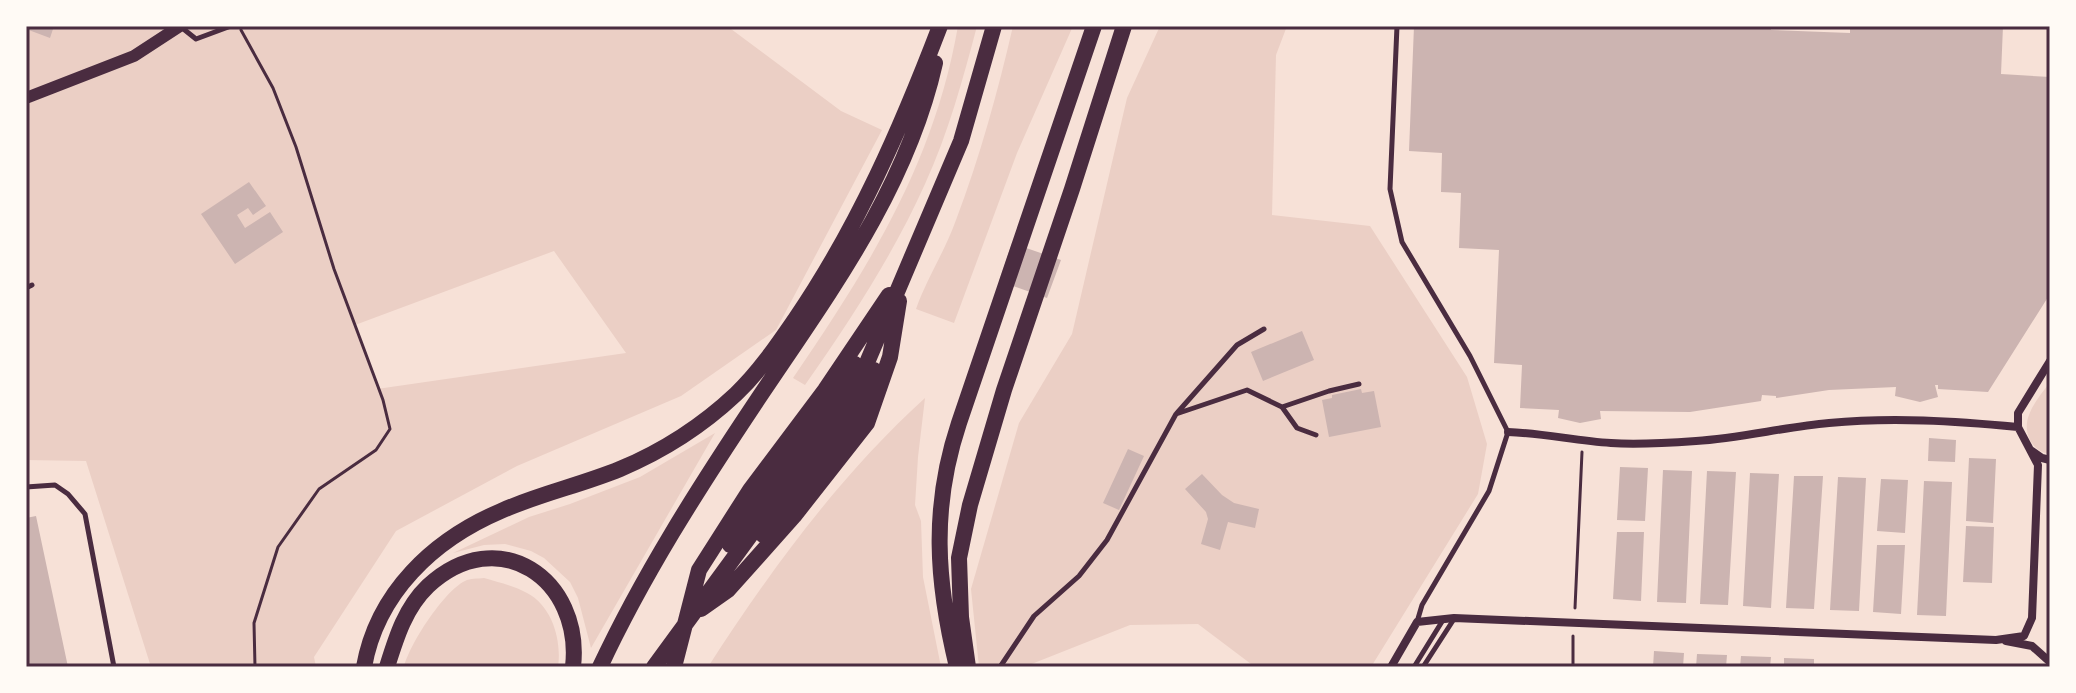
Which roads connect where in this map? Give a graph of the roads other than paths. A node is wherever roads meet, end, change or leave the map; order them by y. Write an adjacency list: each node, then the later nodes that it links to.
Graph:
1 (180, 26): 2 (lane); 8 (main road)
2 (231, 26)
3 (942, 26): 28 (highway); 31 (highway)
4 (994, 26): 9 (highway)
5 (1094, 26): 34 (highway)
6 (1124, 26): 35 (highway)
7 (1397, 26): 16 (lane)
8 (26, 98)
9 (899, 285): 22 (highway); 22 (highway); 22 (highway)
10 (1264, 329): 14 (lane)
11 (2050, 361): 15 (street)
12 (1359, 384): 13 (lane)
13 (1282, 407): 14 (lane); 17 (lane)
14 (1176, 414): 36 (lane)
15 (2018, 427): 16 (street); 18 (street)
16 (1508, 432): 24 (lane)
17 (1316, 435)
18 (2029, 448): 19 (street); 25 (street)
19 (2050, 460)
20 (26, 487): 27 (lane)
21 (1454, 618): 23 (street); 25 (street); 39 (lane)
22 (687, 619): 32 (highway); 33 (highway)
23 (1443, 619): 24 (street); 38 (lane)
24 (1417, 622): 37 (street)
25 (1996, 640): 26 (street)
26 (2050, 662)
27 (114, 667)
28 (364, 667)
29 (387, 667): 30 (highway)
30 (573, 667)
31 (600, 667)
32 (654, 667)
33 (674, 667)
34 (957, 667)
35 (968, 667)
36 (1000, 667)
37 (1391, 667)
38 (1414, 667)
39 (1423, 667)

